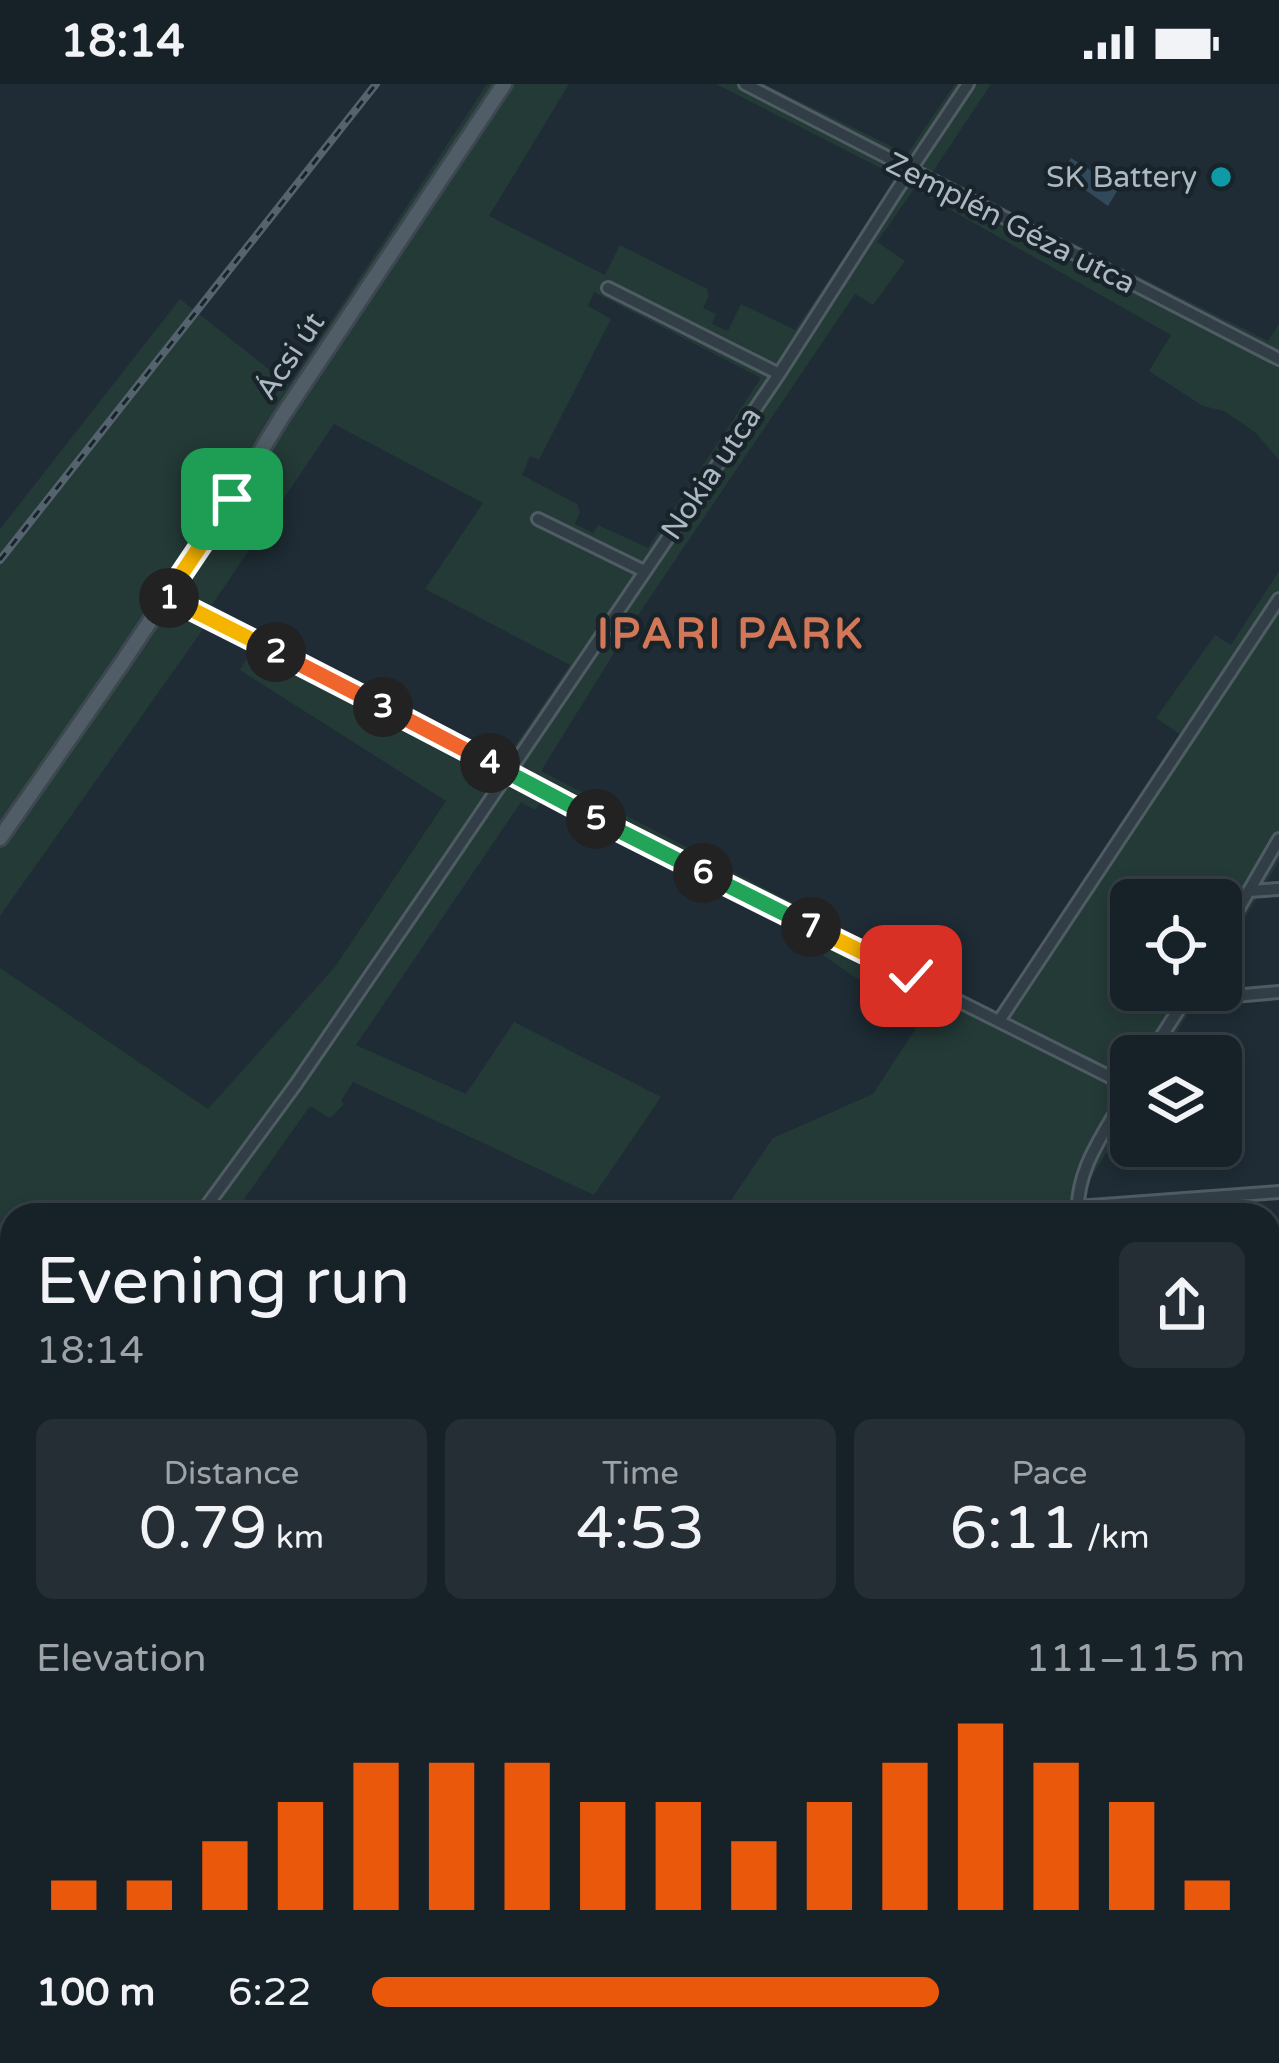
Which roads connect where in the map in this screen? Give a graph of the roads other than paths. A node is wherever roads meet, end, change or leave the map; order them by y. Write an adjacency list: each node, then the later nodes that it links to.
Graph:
1 (504, 84): 10 (main road, Ácsi út)
2 (745, 84): 4 (street, Zemplén Géza utca)
3 (968, 84): 4 (street, Nokia utca)
4 (910, 171): 6 (street, Zemplén Géza utca); 7 (street, Nokia utca)
5 (608, 288): 7 (street)
6 (1279, 359)
7 (779, 374): 9 (street, Nokia utca)
8 (538, 519): 9 (street)
9 (644, 571): 12 (street, Nokia utca)
10 (166, 597): 12 (street); 13 (main road, Ácsi út)
11 (1279, 599): 20 (street)
12 (507, 772): 20 (street); 24 (street, Nokia utca)
13 (0, 838)
14 (1279, 839): 16 (street)
15 (1279, 889): 16 (street)
16 (1249, 891): 17 (street)
17 (1242, 903)
18 (1279, 992): 19 (street)
19 (1242, 993)
20 (999, 1021): 21 (street)
21 (1110, 1075)
22 (1110, 1121): 25 (street)
23 (1279, 1192): 26 (street)
24 (209, 1203)
25 (1078, 1203)
26 (1162, 1203)

